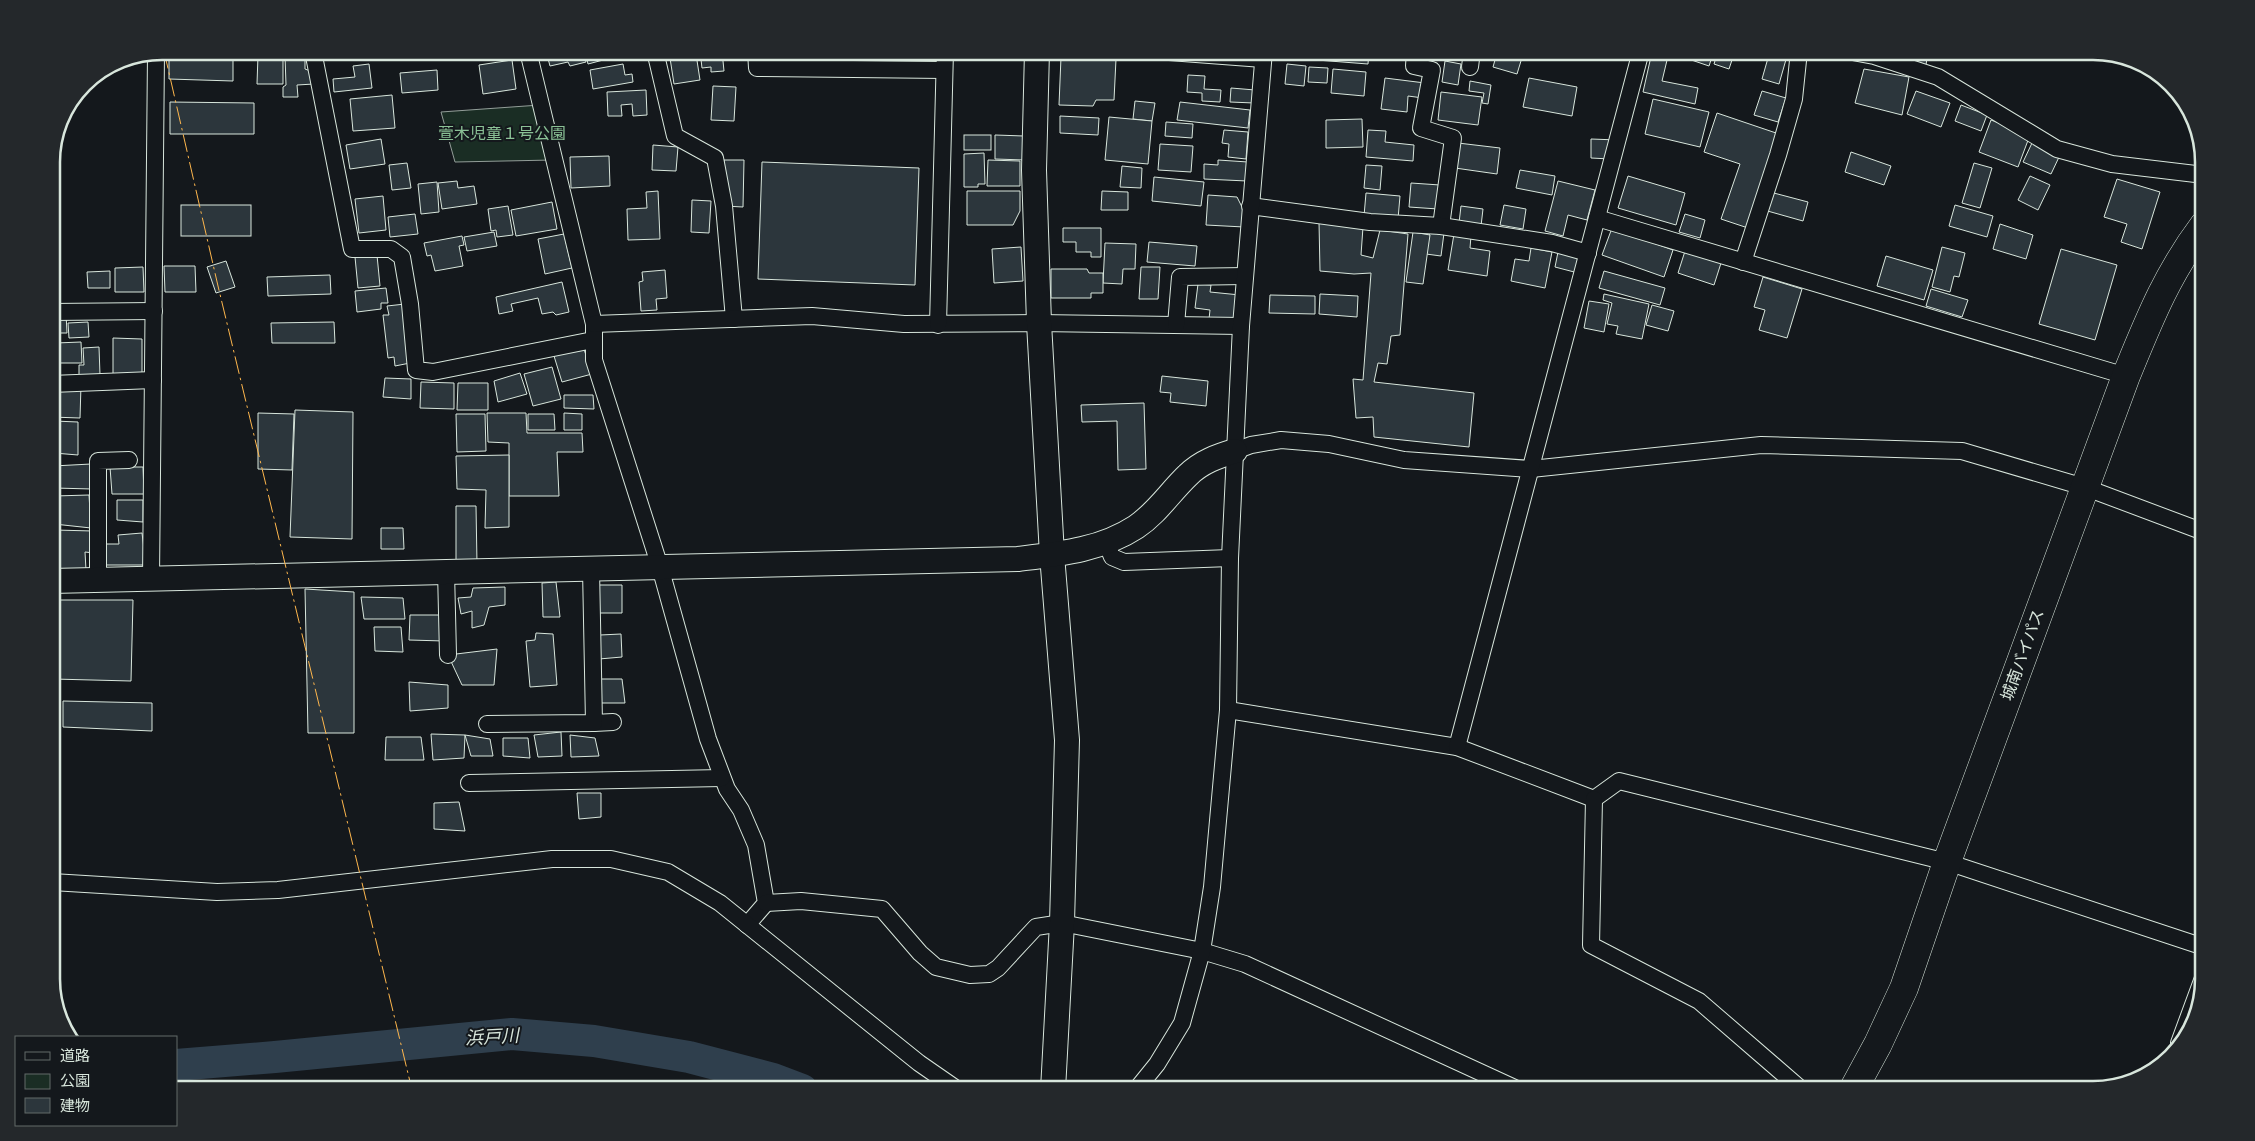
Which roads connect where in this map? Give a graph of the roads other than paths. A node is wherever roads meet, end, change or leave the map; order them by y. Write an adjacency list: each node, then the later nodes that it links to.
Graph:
1 (156, 60): 22 (street)
2 (316, 60): 29 (street)
3 (530, 60): 29 (street)
4 (656, 60): 24 (street)
5 (756, 60): 13 (street)
6 (945, 60): 13 (street)
7 (1037, 60): 25 (street)
8 (1263, 60): 15 (street)
9 (1414, 60): 17 (street)
10 (1639, 60): 16 (street)
11 (1798, 60): 20 (street)
12 (1886, 60): 14 (street)
13 (944, 70): 26 (street)
14 (2195, 174)
15 (1250, 206): 17 (street); 21 (street)
16 (1597, 218): 19 (street); 20 (street)
17 (1441, 226): 19 (street)
18 (2195, 237): 30 (highway, 城南バイパス)
19 (1588, 253): 35 (street)
20 (1743, 262): 30 (street)
21 (1245, 276): 27 (street); 28 (street)
22 (154, 311): 23 (street); 31 (street)
23 (60, 312)
24 (734, 319): 26 (street); 29 (street)
25 (1039, 323): 26 (street); 27 (street); 39 (street)
26 (938, 325)
27 (1176, 325): 28 (street)
28 (1241, 326): 33 (street)
29 (593, 332): 41 (street)
30 (2126, 376): 36 (highway, 城南バイパス)
31 (153, 380): 32 (street); 45 (street)
32 (60, 384)
33 (1235, 451): 35 (street); 38 (street); 40 (street)
34 (129, 460): 44 (street)
35 (1531, 469): 36 (street); 52 (street)
36 (2084, 487): 37 (street); 56 (highway, 城南バイパス)
37 (2195, 529)
38 (1106, 542): 39 (street); 40 (street)
39 (1052, 555): 41 (street); 59 (street)
40 (1230, 558): 48 (street)
41 (660, 568): 42 (street); 53 (street)
42 (591, 569): 43 (street); 50 (street)
43 (446, 571): 45 (street); 47 (street)
44 (98, 579): 45 (street); 46 (street)
45 (151, 579)
46 (60, 581)
47 (448, 655)
48 (1228, 710): 52 (street); 62 (street)
49 (613, 722): 50 (street)
50 (594, 723): 51 (street)
51 (487, 724)
52 (1457, 747): 55 (street)
53 (722, 778): 54 (street); 58 (street)
54 (468, 783)
55 (1594, 799): 56 (street); 67 (street)
56 (1947, 862): 61 (street); 68 (highway, 城南バイパス)
57 (60, 882): 60 (street)
58 (766, 903): 59 (street); 60 (street)
59 (1062, 923): 62 (street); 64 (street)
60 (748, 925): 63 (street)
61 (2195, 944)
62 (1202, 951): 65 (street); 66 (street)
63 (945, 1081)
64 (1053, 1081)
65 (1143, 1081)
66 (1499, 1081)
67 (1792, 1081)
68 (1858, 1081)

